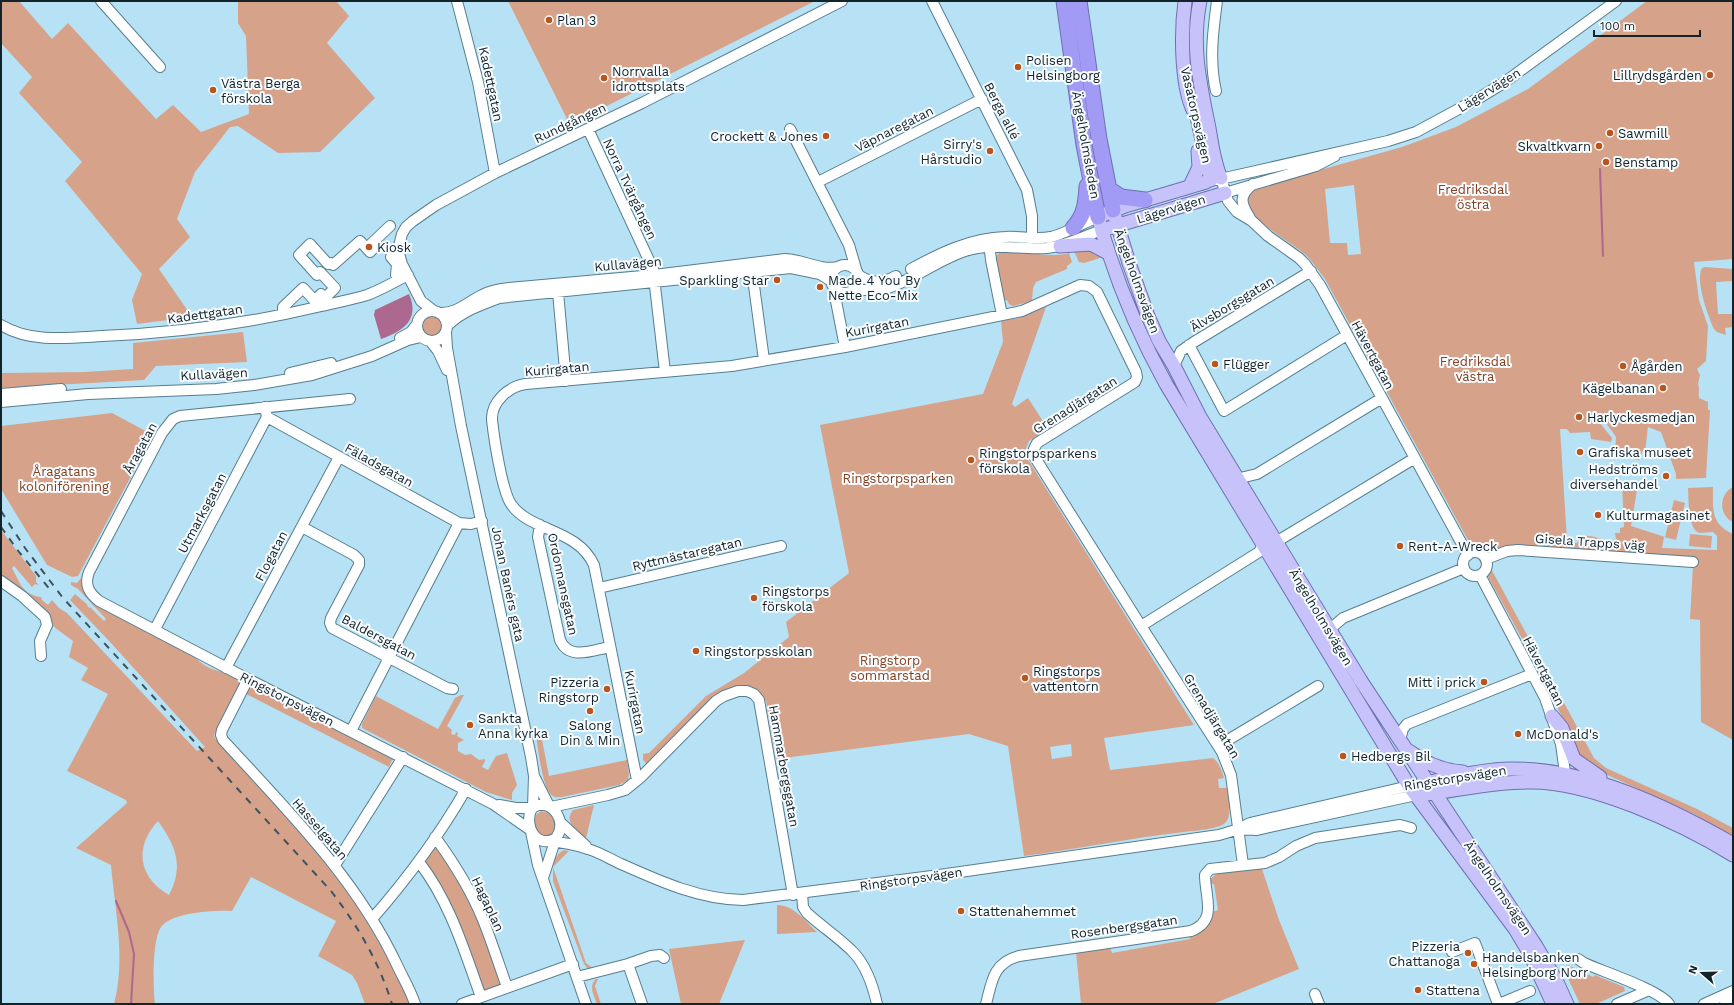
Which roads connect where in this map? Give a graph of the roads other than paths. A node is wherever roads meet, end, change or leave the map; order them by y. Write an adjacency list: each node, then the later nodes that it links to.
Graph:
1 (101, 1): 11 (street)
2 (458, 1): 19 (street, Kadettgatan)
3 (842, 1): 15 (street, Rundgången)
4 (932, 1): 13 (street, Berga allé)
5 (1064, 1): 18 (highway, Ängelholmsleden)
6 (1079, 1): 24 (highway, Ängelholmsleden)
7 (1185, 1): 14 (main road, Vasatorpsvägen)
8 (1200, 1): 20 (main road, Vasatorpsvägen)
9 (1217, 1): 12 (street)
10 (1616, 1): 17 (street, Lägervägen)
11 (160, 67)
12 (1216, 90)
13 (982, 100): 21 (street, Väpnaregatan); 35 (street, Berga allé)
14 (1192, 111): 20 (main road, Vasatorpsvägen); 23 (main road)
15 (588, 129): 19 (street, Rundgången); 49 (street, Norra Tvärgången)
16 (790, 129): 21 (street)
17 (1347, 150): 20 (street, Lägervägen); 22 (street, Lägervägen)
18 (1088, 163): 30 (highway, Ängelholmsleden); 33 (highway)
19 (495, 172): 48 (street, Rundgången)
20 (1213, 180): 23 (main road, Lägervägen); 25 (street)
21 (818, 182): 37 (street)
22 (1253, 184): 25 (street, Lägervägen); 29 (street)
23 (1190, 186): 26 (main road, Lägervägen)
24 (1109, 189): 26 (highway); 27 (highway, Ängelholmsleden)
25 (1220, 195): 28 (main road, Lägervägen); 29 (street, Hävertgatan); 34 (street)
26 (1145, 200): 27 (main road, Lägervägen)
27 (1114, 210): 30 (main road, Lägervägen); 32 (main road, Ängelholmsvägen)
28 (1138, 219): 32 (main road, Lägervägen); 41 (main road)
29 (1252, 221): 34 (street, Hävertgatan)
30 (1100, 224): 32 (main road, Lägervägen); 33 (street, Lägervägen); 38 (street, Lägervägen); 39 (main road, Ängelholmsvägen)
31 (390, 226): 55 (street)
32 (1118, 226): 41 (main road, Ängelholmsvägen)
33 (1073, 228): 35 (street, Lägervägen)
34 (1268, 236): 45 (street, Hävertgatan)
35 (1032, 237): 36 (street, Lägervägen)
36 (989, 243): 38 (street, Lägervägen); 46 (street, Lägervägen); 51 (street, Lägervägen); 57 (street)
37 (849, 246): 42 (street); 46 (street)
38 (1060, 246): 39 (main road)
39 (1108, 253): 83 (main road, Ängelholmsvägen)
40 (391, 257): 47 (street)
41 (1129, 263): 66 (main road, Ängelholmsvägen)
42 (839, 266): 43 (street); 46 (street); 50 (street)
43 (822, 270): 44 (street, Kullavägen); 49 (street, Kullavägen); 50 (street)
44 (752, 271): 49 (street, Kullavägen); 65 (street)
45 (1311, 271): 61 (street, Hävertgatan); 64 (street, Älvsborgsgatan)
46 (858, 273): 51 (street)
47 (396, 275)
48 (408, 276): 53 (street, Rundgången); 59 (street, Kadettgatan)
49 (654, 278): 52 (street, Kullavägen); 56 (street, Kullavägen); 67 (street, Norra Tvärgången)
50 (833, 285): 51 (street); 54 (street)
51 (852, 291): 54 (street)
52 (558, 292): 60 (street, Kullavägen); 68 (street)
53 (421, 301): 56 (street, Rundgången); 58 (street, Rundgången)
54 (838, 309): 63 (street)
55 (283, 310)
56 (437, 312): 58 (street); 60 (street)
57 (1002, 315): 63 (street, Kurirgatan); 92 (street, Grenadjärgatan)
58 (419, 320): 62 (street); 69 (street, Kullavägen)
59 (1, 325)
60 (447, 330): 62 (street); 71 (street, Johan Banérs gata)
61 (1347, 335): 64 (street); 72 (street, Hävertgatan)
62 (425, 339): 71 (street, Johan Banérs gata); 73 (street, Kullavägen)
63 (845, 347): 65 (street, Kurirgatan)
64 (1185, 348): 66 (street, Älvsborgsgatan)
65 (764, 360): 67 (street, Kurirgatan)
66 (1174, 366): 77 (main road, Ängelholmsvägen)
67 (665, 372): 68 (street, Kurirgatan)
68 (566, 381): 80 (street, Kurirgatan)
69 (1, 394)
70 (350, 398): 74 (street, Åragatan)
71 (456, 398): 78 (street, Johan Banérs gata)
72 (1382, 398): 76 (street, Hävertgatan); 77 (street)
73 (1, 402)
74 (266, 412): 75 (street, Fäladsgatan); 90 (street, Åragatan); 93 (street, Utmarksgatan)
75 (339, 457): 79 (street, Fäladsgatan); 81 (street, Flogatan)
76 (1415, 458): 83 (street); 84 (street, Hävertgatan)
77 (1242, 478): 83 (main road, Ängelholmsvägen)
78 (482, 521): 79 (street); 109 (street, Johan Banérs gata)
79 (459, 523): 97 (street)
80 (540, 524): 91 (street, Kurirgatan); 95 (street, Ordonnansgatan)
81 (302, 527): 97 (street, Baldersgatan); 98 (street, Flogatan)
82 (781, 546): 91 (street, Ryttmästaregatan)
83 (1265, 547): 92 (street); 94 (main road, Ängelholmsvägen); 114 (main road, Ängelholmsvägen)
84 (1468, 555): 85 (street); 87 (street)
85 (1486, 559): 86 (street, Gisela Trapps väg); 88 (street)
86 (1693, 562)
87 (1464, 568): 88 (street); 94 (street)
88 (1480, 575): 99 (street, Hävertgatan)
89 (1, 581): 96 (street)
90 (87, 586): 93 (street, Ringstorpsvägen)
91 (599, 588): 95 (street, Kurirgatan)
92 (1141, 626): 106 (street, Grenadjärgatan)
93 (155, 630): 98 (street, Ringstorpsvägen)
94 (1329, 630): 105 (main road, Ängelholmsvägen)
95 (610, 647): 111 (street, Kurirgatan)
96 (41, 656)
97 (389, 658): 102 (street, Baldersgatan); 104 (street)
98 (226, 668): 100 (street, Ringstorpsvägen)
99 (1532, 674): 103 (street, Hävertgatan); 105 (street)
100 (248, 679): 104 (street, Ringstorpsvägen); 132 (street, Hasselgatan)
101 (1318, 686): 106 (street)
102 (453, 689)
103 (1552, 716): 110 (street, Hävertgatan); 115 (main road)
104 (351, 731): 107 (street, Ringstorpsvägen)
105 (1402, 744): 108 (main road); 112 (main road, Ängelholmsvägen)
106 (1218, 746): 122 (street, Grenadjärgatan)
107 (403, 758): 113 (street, Ringstorpsvägen); 132 (street)
108 (1487, 772): 110 (main road, Ringstorpsvägen); 112 (main road, Ringstorpsvägen)
109 (534, 776): 118 (street, Johan Banérs gata); 119 (street, Johan Banérs gata)
110 (1566, 779): 112 (main road, Ringstorpsvägen); 115 (main road, Ringstorpsvägen); 130 (main road, Ringstorpsvägen)
111 (637, 780): 116 (street, Hammarbergsgatan); 135 (street, Hammarbergsgatan)
112 (1431, 788): 114 (main road, Ringstorpsvägen); 159 (main road, Ängelholmsvägen)
113 (466, 789): 117 (street, Ringstorpsvägen); 124 (street)
114 (1412, 790): 122 (street, Ringstorpsvägen); 158 (main road, Ängelholmsvägen)
115 (1638, 798): 127 (main road, Ringstorpsvägen)
116 (577, 802): 118 (street, Hammarbergsgatan); 120 (street)
117 (493, 804): 119 (street, Ringstorpsvägen); 123 (street, Ringstorpsvägen)
118 (550, 806): 119 (street); 120 (street)
119 (533, 808): 123 (street)
120 (561, 822): 125 (street); 128 (street, Ringstorpsvägen)
121 (1411, 828): 133 (street, Rosenbergsgatan)
122 (1240, 829): 133 (street); 135 (street, Ringstorpsvägen)
123 (530, 830): 125 (street); 134 (street)
124 (435, 837): 131 (street); 143 (street, Hagaplan)
125 (552, 840): 126 (street, Ringstorpsvägen); 129 (street)
126 (565, 844): 128 (street, Ringstorpsvägen); 129 (street)
127 (1733, 844)
128 (589, 849): 135 (street, Ringstorpsvägen)
129 (551, 853): 134 (street)
130 (1733, 855)
131 (419, 862): 136 (street); 148 (street)
132 (334, 865): 136 (street, Hasselgatan)
133 (1243, 865): 155 (street, Rosenbergsgatan)
134 (543, 878): 140 (street)
135 (797, 894): 154 (street, Hammarbergsgatan)
136 (372, 919): 150 (street, Hasselgatan)
137 (1452, 952): 157 (street)
138 (664, 958): 141 (street)
139 (1578, 960): 144 (street)
140 (573, 964): 142 (street); 143 (street)
141 (628, 964): 142 (street); 153 (street)
142 (577, 977): 152 (street)
143 (508, 987): 148 (street)
144 (1649, 990): 160 (street); 161 (street)
145 (1530, 991): 157 (street)
146 (1733, 991): 162 (street)
147 (1315, 994): 156 (street)
148 (482, 997): 151 (street)
149 (1733, 1001): 163 (street)
150 (415, 1004)
151 (462, 1004)
152 (586, 1004)
153 (642, 1004)
154 (877, 1004)
155 (986, 1004)
156 (1319, 1004)
157 (1498, 1004)
158 (1553, 1004)
159 (1567, 1004)
160 (1617, 1004)
161 (1669, 1004)
162 (1704, 1004)
163 (1725, 1004)

